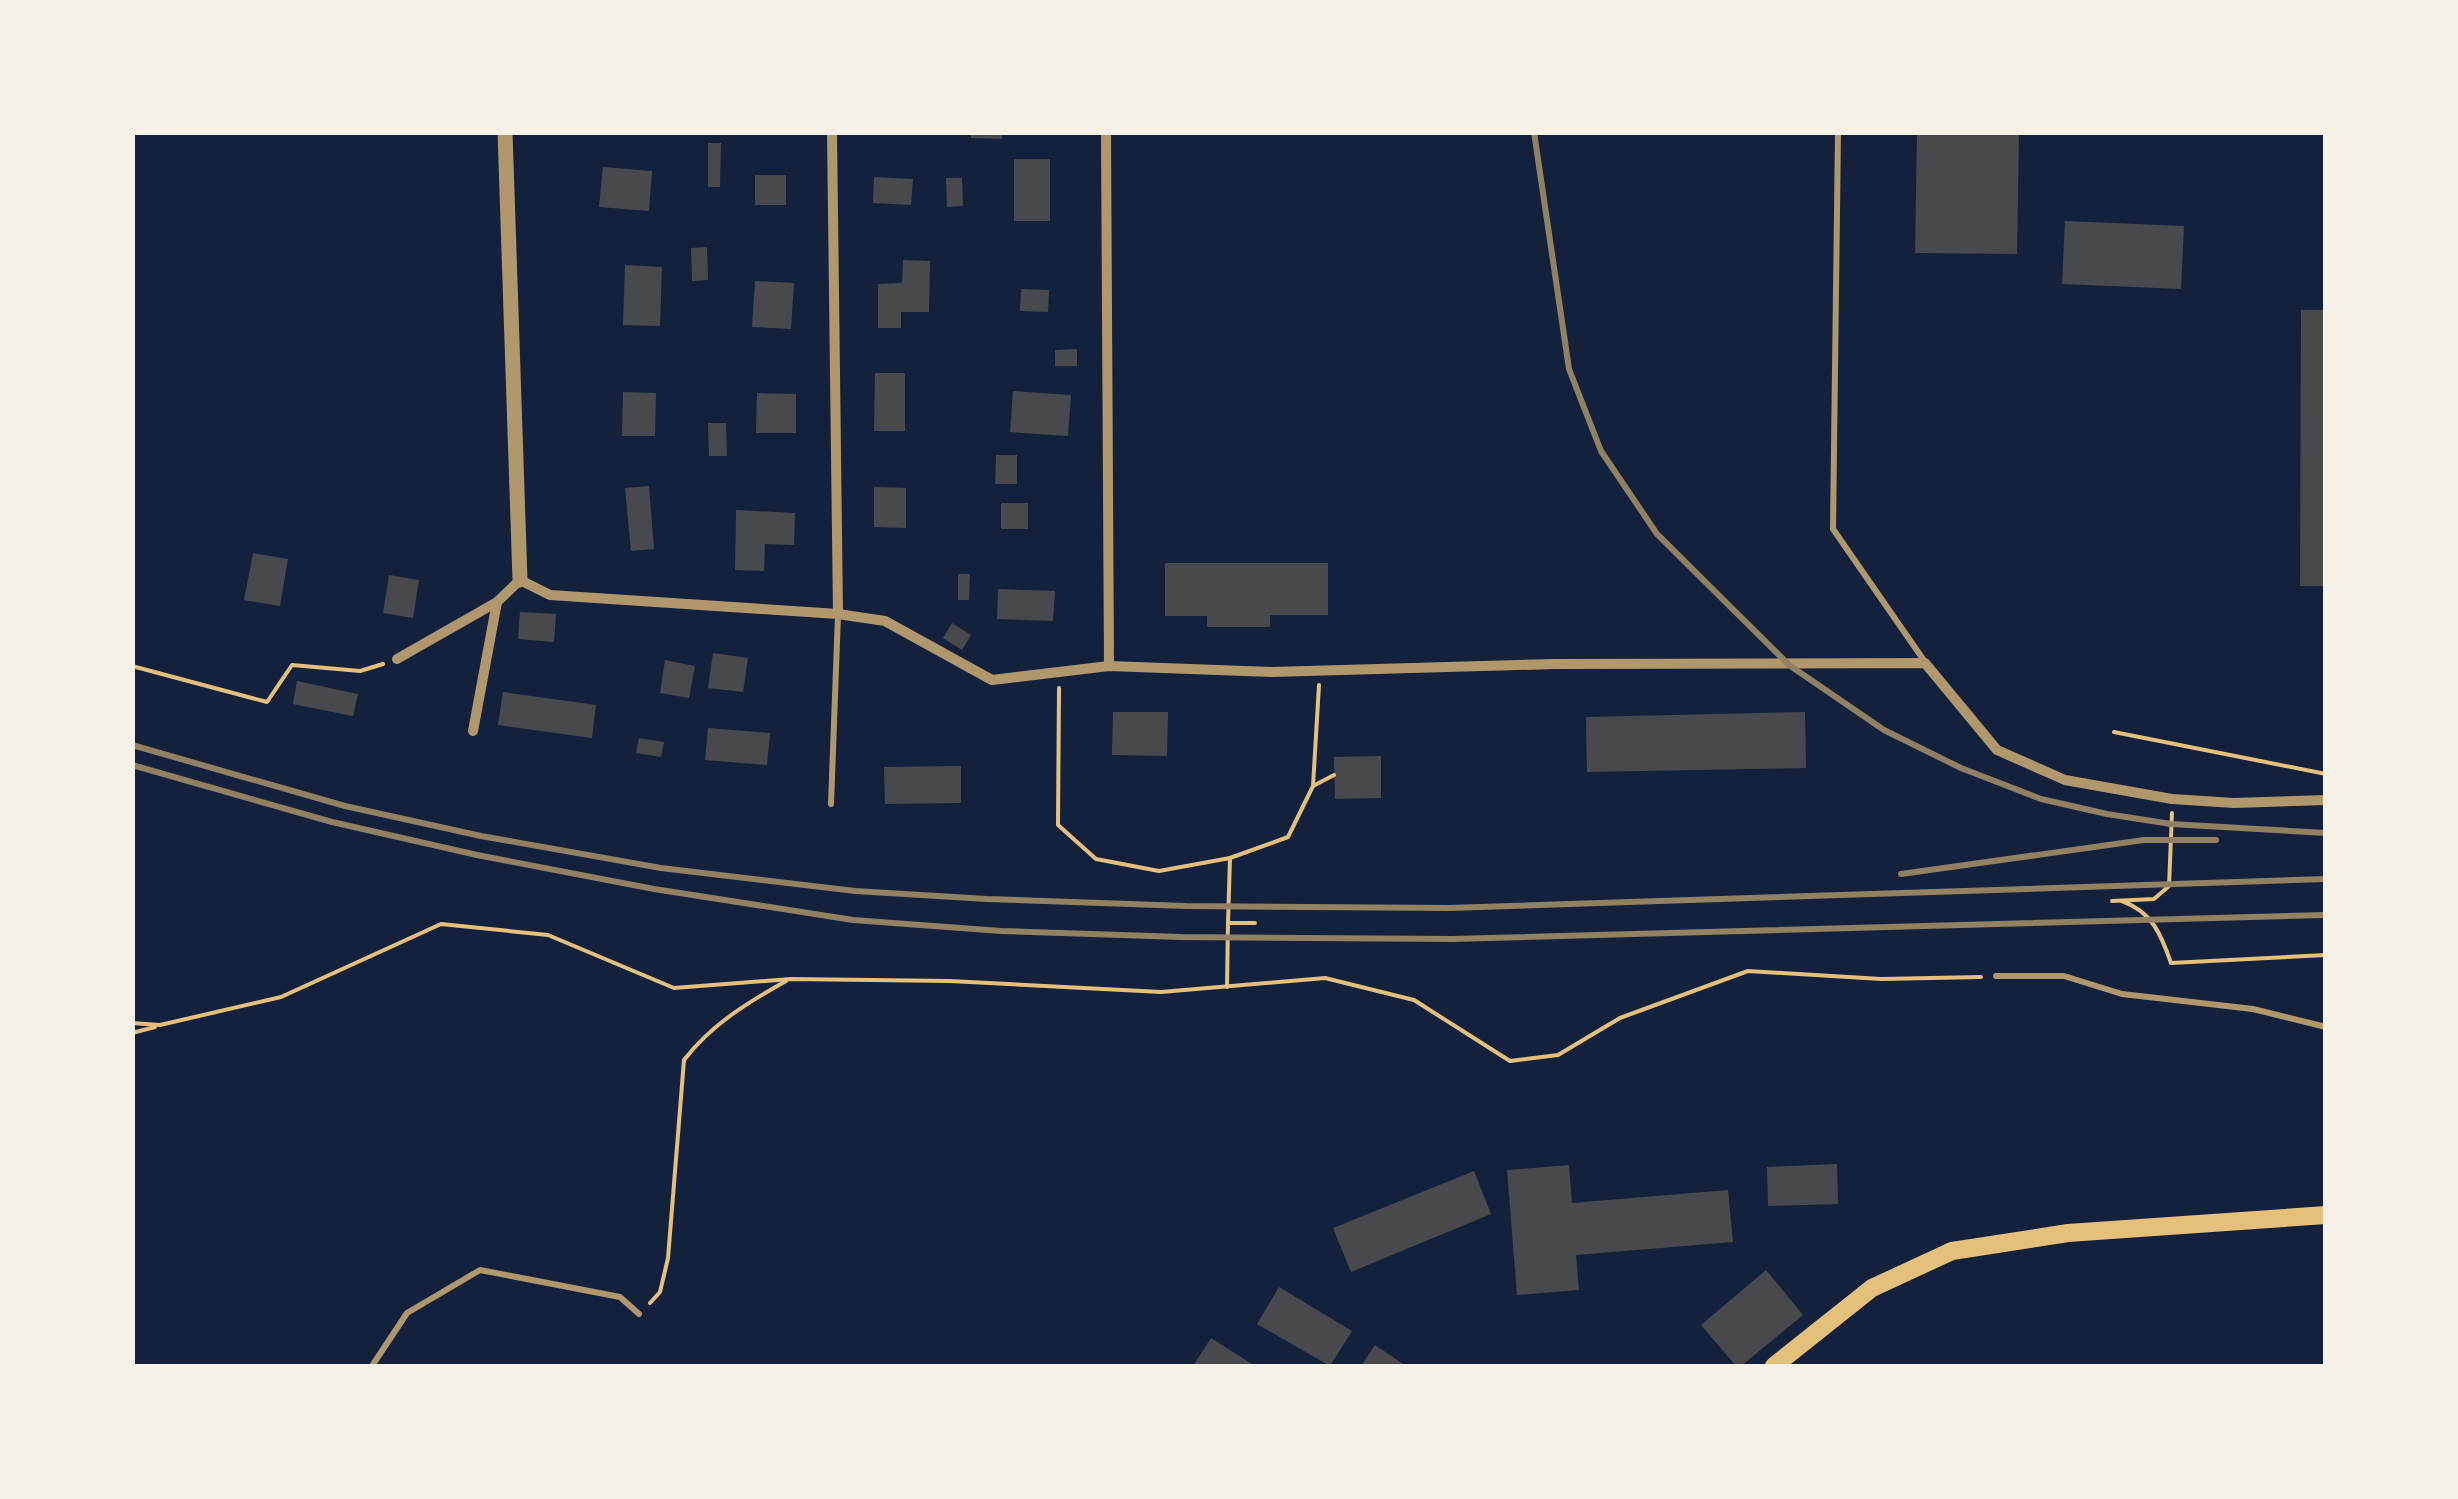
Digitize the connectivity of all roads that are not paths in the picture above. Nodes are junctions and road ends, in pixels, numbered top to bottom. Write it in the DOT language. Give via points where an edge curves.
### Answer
graph roads {
  1 [pos="505,132"];
  2 [pos="832,132"];
  3 [pos="1106,132"];
  4 [pos="1838,132"];
  5 [pos="520,580"];
  6 [pos="497,602"];
  7 [pos="838,614"];
  8 [pos="397,660"];
  9 [pos="1926,664"];
  10 [pos="1109,666"];
  11 [pos="473,732"];
  12 [pos="2326,800"];
  13 [pos="831,804"];
  14 [pos="1996,976"];
  15 [pos="2326,1027"];
  16 [pos="2326,1215"];
  17 [pos="639,1314"];
  18 [pos="372,1366"];
  19 [pos="1774,1366"];
  1 -- 5 [label="street"];
  2 -- 7 [label="street"];
  3 -- 10 [label="street"];
  4 -- 9 [label="lane" via="1833,528"];
  5 -- 6 [label="street"];
  5 -- 7 [label="street" via="550,595"];
  6 -- 8 [label="street"];
  6 -- 11 [label="street"];
  7 -- 10 [label="street" via="884,621 992,680"];
  7 -- 13 [label="lane"];
  9 -- 10 [label="street"];
  9 -- 12 [label="street" via="1996,750 2065,780 2172,799"];
  14 -- 15 [label="lane" via="2064,976 2122,994 2254,1009"];
  16 -- 19 [label="main road" via="2068,1233 1952,1250 1872,1288"];
  17 -- 18 [label="lane" via="620,1297 480,1270 407,1313"];
}
